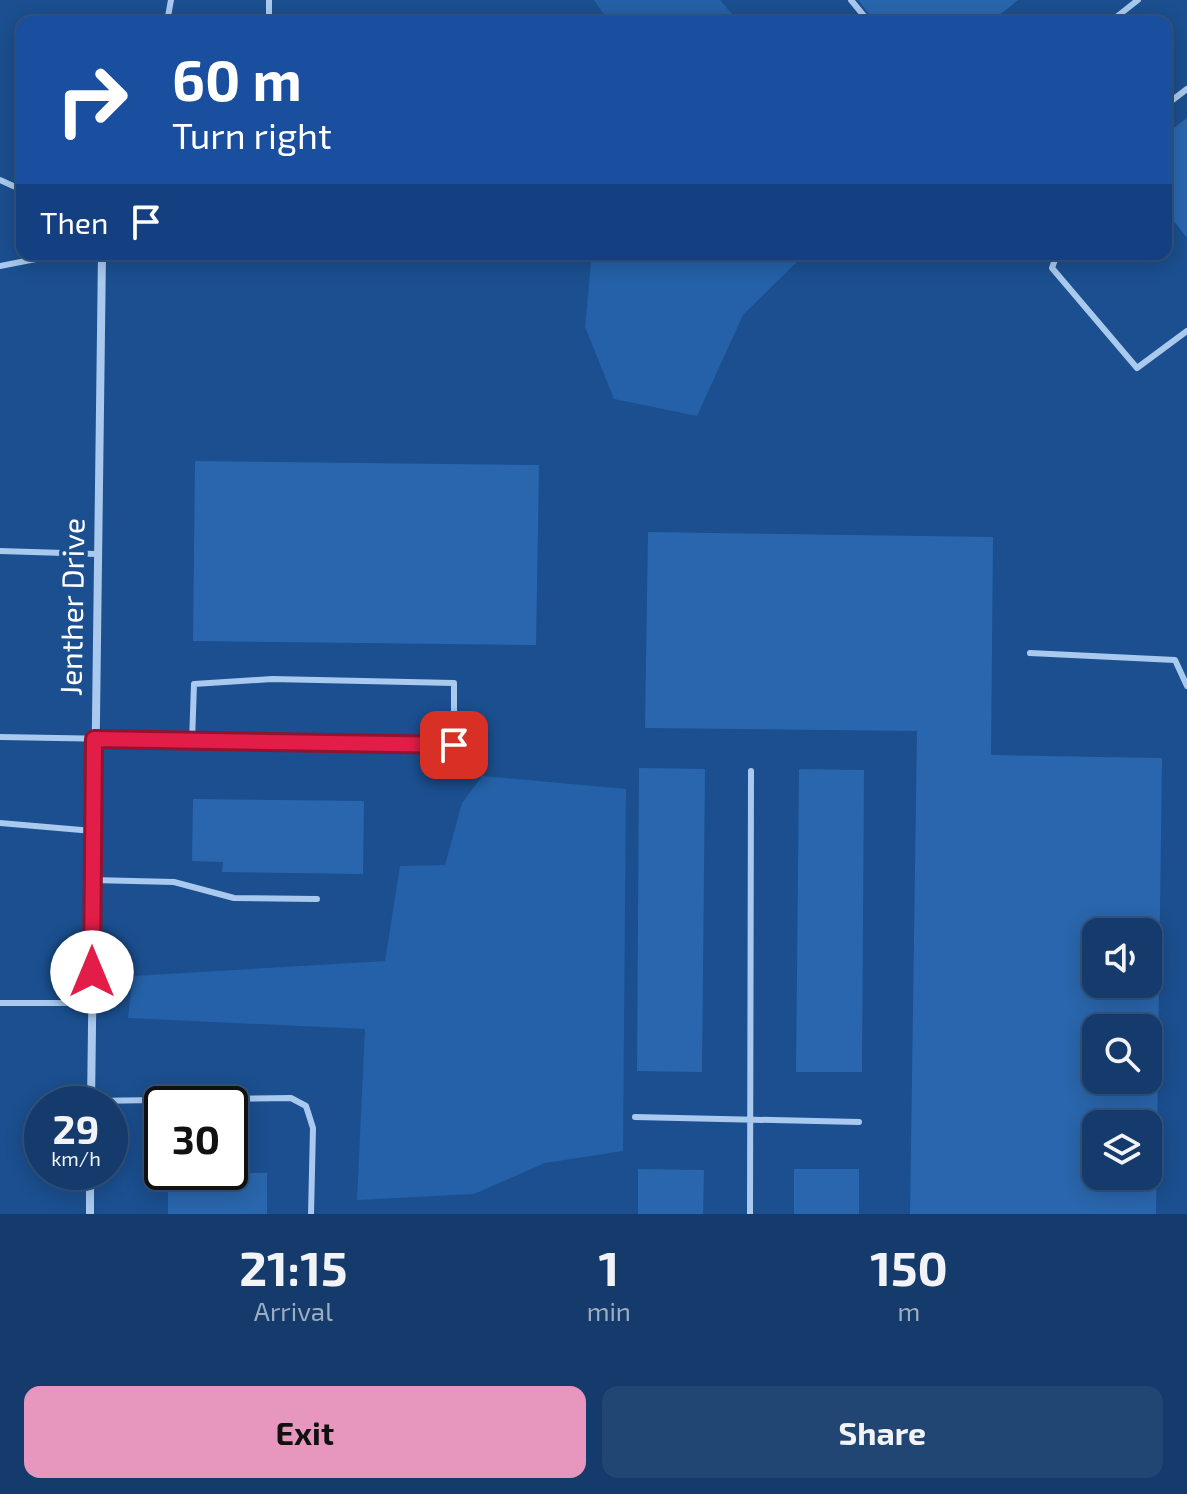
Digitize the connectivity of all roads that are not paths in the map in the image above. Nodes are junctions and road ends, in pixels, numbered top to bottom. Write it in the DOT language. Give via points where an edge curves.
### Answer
graph roads {
  1 [pos="851,0"];
  2 [pos="1138,0"];
  3 [pos="864,16"];
  4 [pos="1118,16"];
  5 [pos="30,260"];
  6 [pos="102,260"];
  7 [pos="1055,260"];
  8 [pos="0,266"];
  9 [pos="1187,331"];
  10 [pos="0,551"];
  11 [pos="96,554"];
  12 [pos="1030,653"];
  13 [pos="1187,686"];
  14 [pos="0,737"];
  15 [pos="94,739"];
  16 [pos="192,742"];
  17 [pos="751,771"];
  18 [pos="0,823"];
  19 [pos="93,831"];
  20 [pos="92,880"];
  21 [pos="317,899"];
  22 [pos="0,1003"];
  23 [pos="92,1003"];
  24 [pos="91,1086"];
  25 [pos="128,1102"];
  26 [pos="635,1117"];
  27 [pos="750,1119"];
  28 [pos="859,1122"];
  29 [pos="90,1190"];
  30 [pos="90,1214"];
  31 [pos="311,1214"];
  32 [pos="750,1214"];
  1 -- 3 [label="lane"];
  2 -- 4 [label="lane"];
  5 -- 8 [label="lane"];
  6 -- 11 [label="street, Jenther Drive"];
  7 -- 9 [label="lane" via="1052,268 1137,368"];
  10 -- 11 [label="lane"];
  11 -- 15 [label="street, Jenther Drive"];
  12 -- 13 [label="lane" via="1175,660"];
  14 -- 15 [label="lane"];
  15 -- 16 [label="lane"];
  15 -- 19 [label="street, Jenther Drive"];
  16 -- 16 [label="lane" via="454,745 454,683 272,679 194,684"];
  17 -- 27 [label="lane"];
  18 -- 19 [label="lane"];
  19 -- 20 [label="street, Jenther Drive"];
  20 -- 21 [label="lane" via="174,882 234,898"];
  20 -- 23 [label="street, Jenther Drive"];
  22 -- 23 [label="lane"];
  23 -- 24 [label="street, Jenther Drive"];
  25 -- 31 [label="lane" via="291,1098 306,1106 313,1128"];
  26 -- 27 [label="lane"];
  27 -- 28 [label="lane"];
  27 -- 32 [label="lane"];
  29 -- 30 [label="street"];
}
